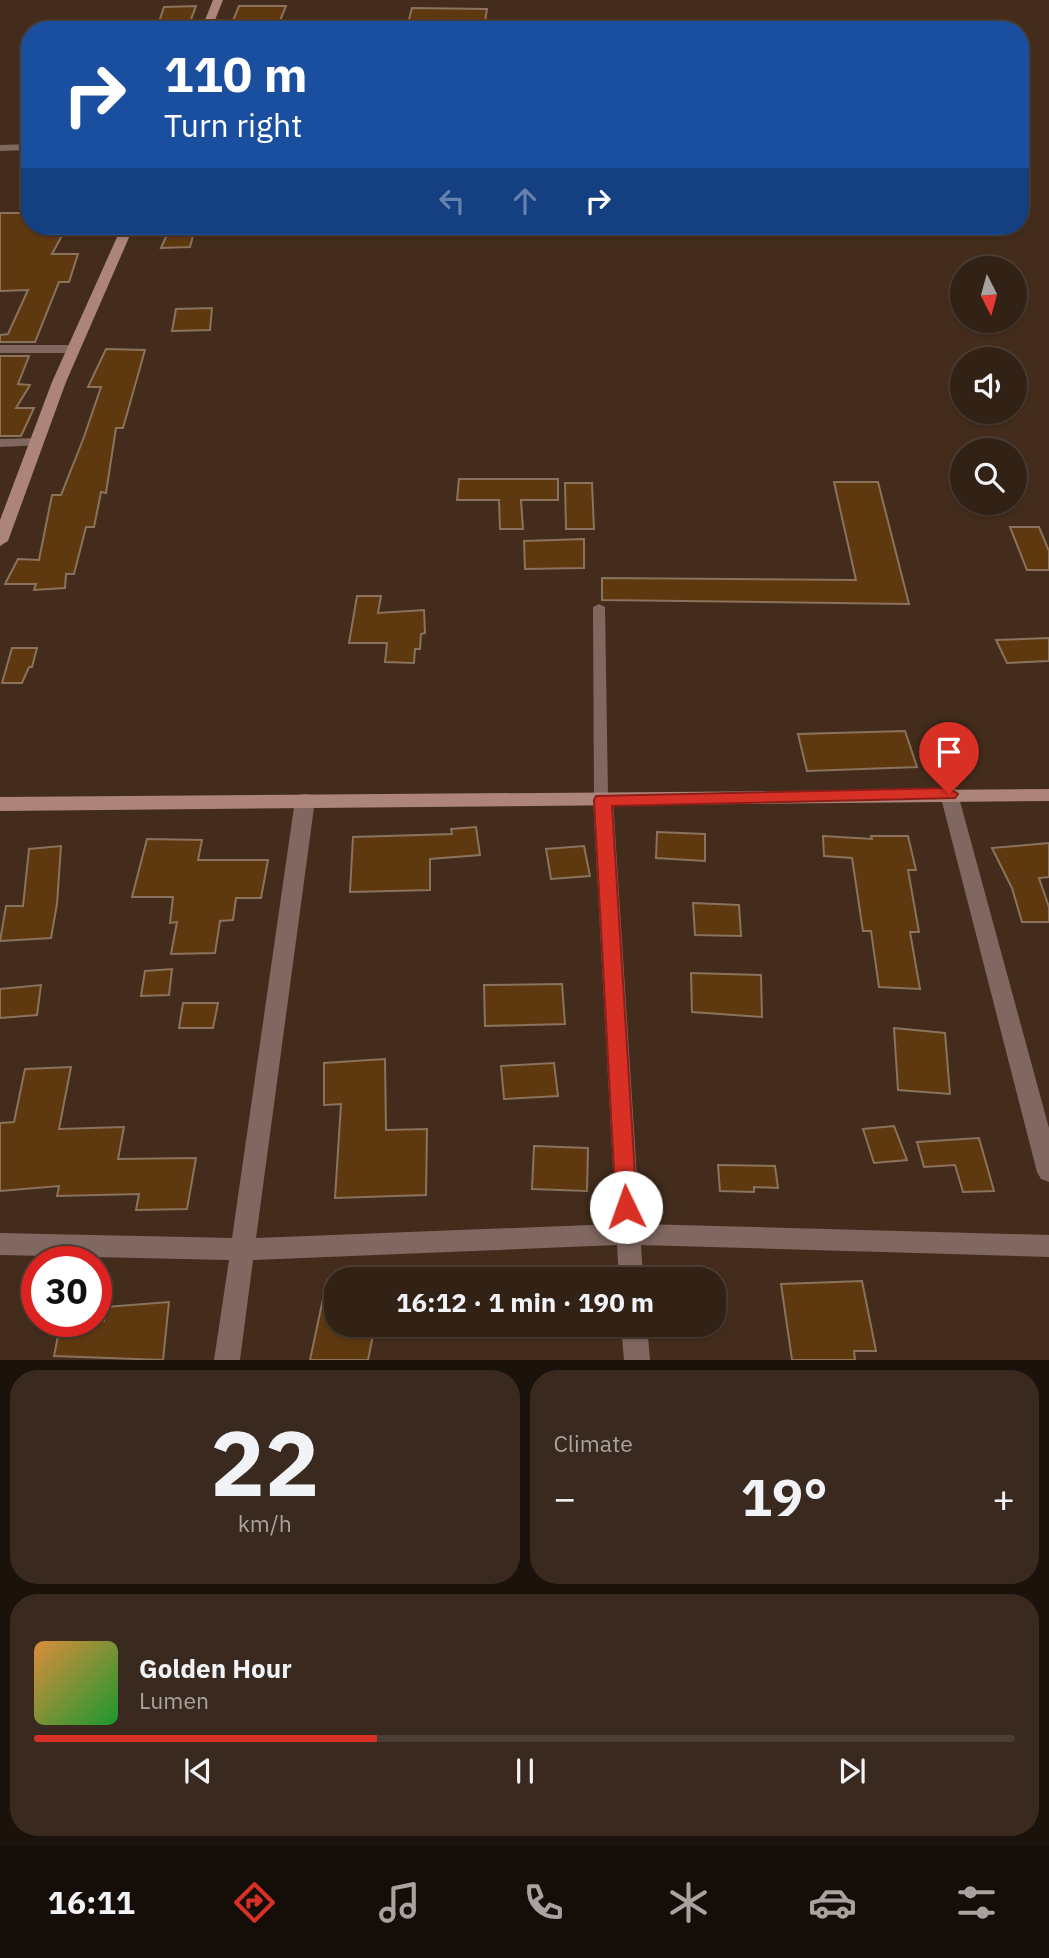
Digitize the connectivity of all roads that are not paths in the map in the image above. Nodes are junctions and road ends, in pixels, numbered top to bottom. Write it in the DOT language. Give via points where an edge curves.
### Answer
graph roads {
  1 [pos="218,0"];
  2 [pos="210,21"];
  3 [pos="21,147"];
  4 [pos="0,148"];
  5 [pos="124,235"];
  6 [pos="73,348"];
  7 [pos="0,349"];
  8 [pos="37,442"];
  9 [pos="0,443"];
  10 [pos="0,541"];
  11 [pos="599,607"];
  12 [pos="949,794"];
  13 [pos="1049,794"];
  14 [pos="602,798"];
  15 [pos="305,800"];
  16 [pos="0,804"];
  17 [pos="1049,1172"];
  18 [pos="628,1234"];
  19 [pos="0,1244"];
  20 [pos="1049,1246"];
  21 [pos="244,1249"];
  22 [pos="630,1267"];
  23 [pos="635,1337"];
  24 [pos="227,1360"];
  25 [pos="637,1360"];
  1 -- 2 [label="street"];
  3 -- 4 [label="street"];
  5 -- 6 [label="street"];
  6 -- 7 [label="street"];
  6 -- 8 [label="street"];
  8 -- 9 [label="street"];
  8 -- 10 [label="street"];
  11 -- 14 [label="lane"];
  12 -- 13 [label="street"];
  12 -- 14 [label="street"];
  12 -- 17 [label="street"];
  14 -- 15 [label="street"];
  14 -- 18 [label="street"];
  15 -- 16 [label="street"];
  15 -- 21 [label="street"];
  18 -- 20 [label="street"];
  18 -- 21 [label="street"];
  18 -- 22 [label="street"];
  19 -- 21 [label="street"];
  21 -- 24 [label="street"];
  23 -- 25 [label="street"];
}
